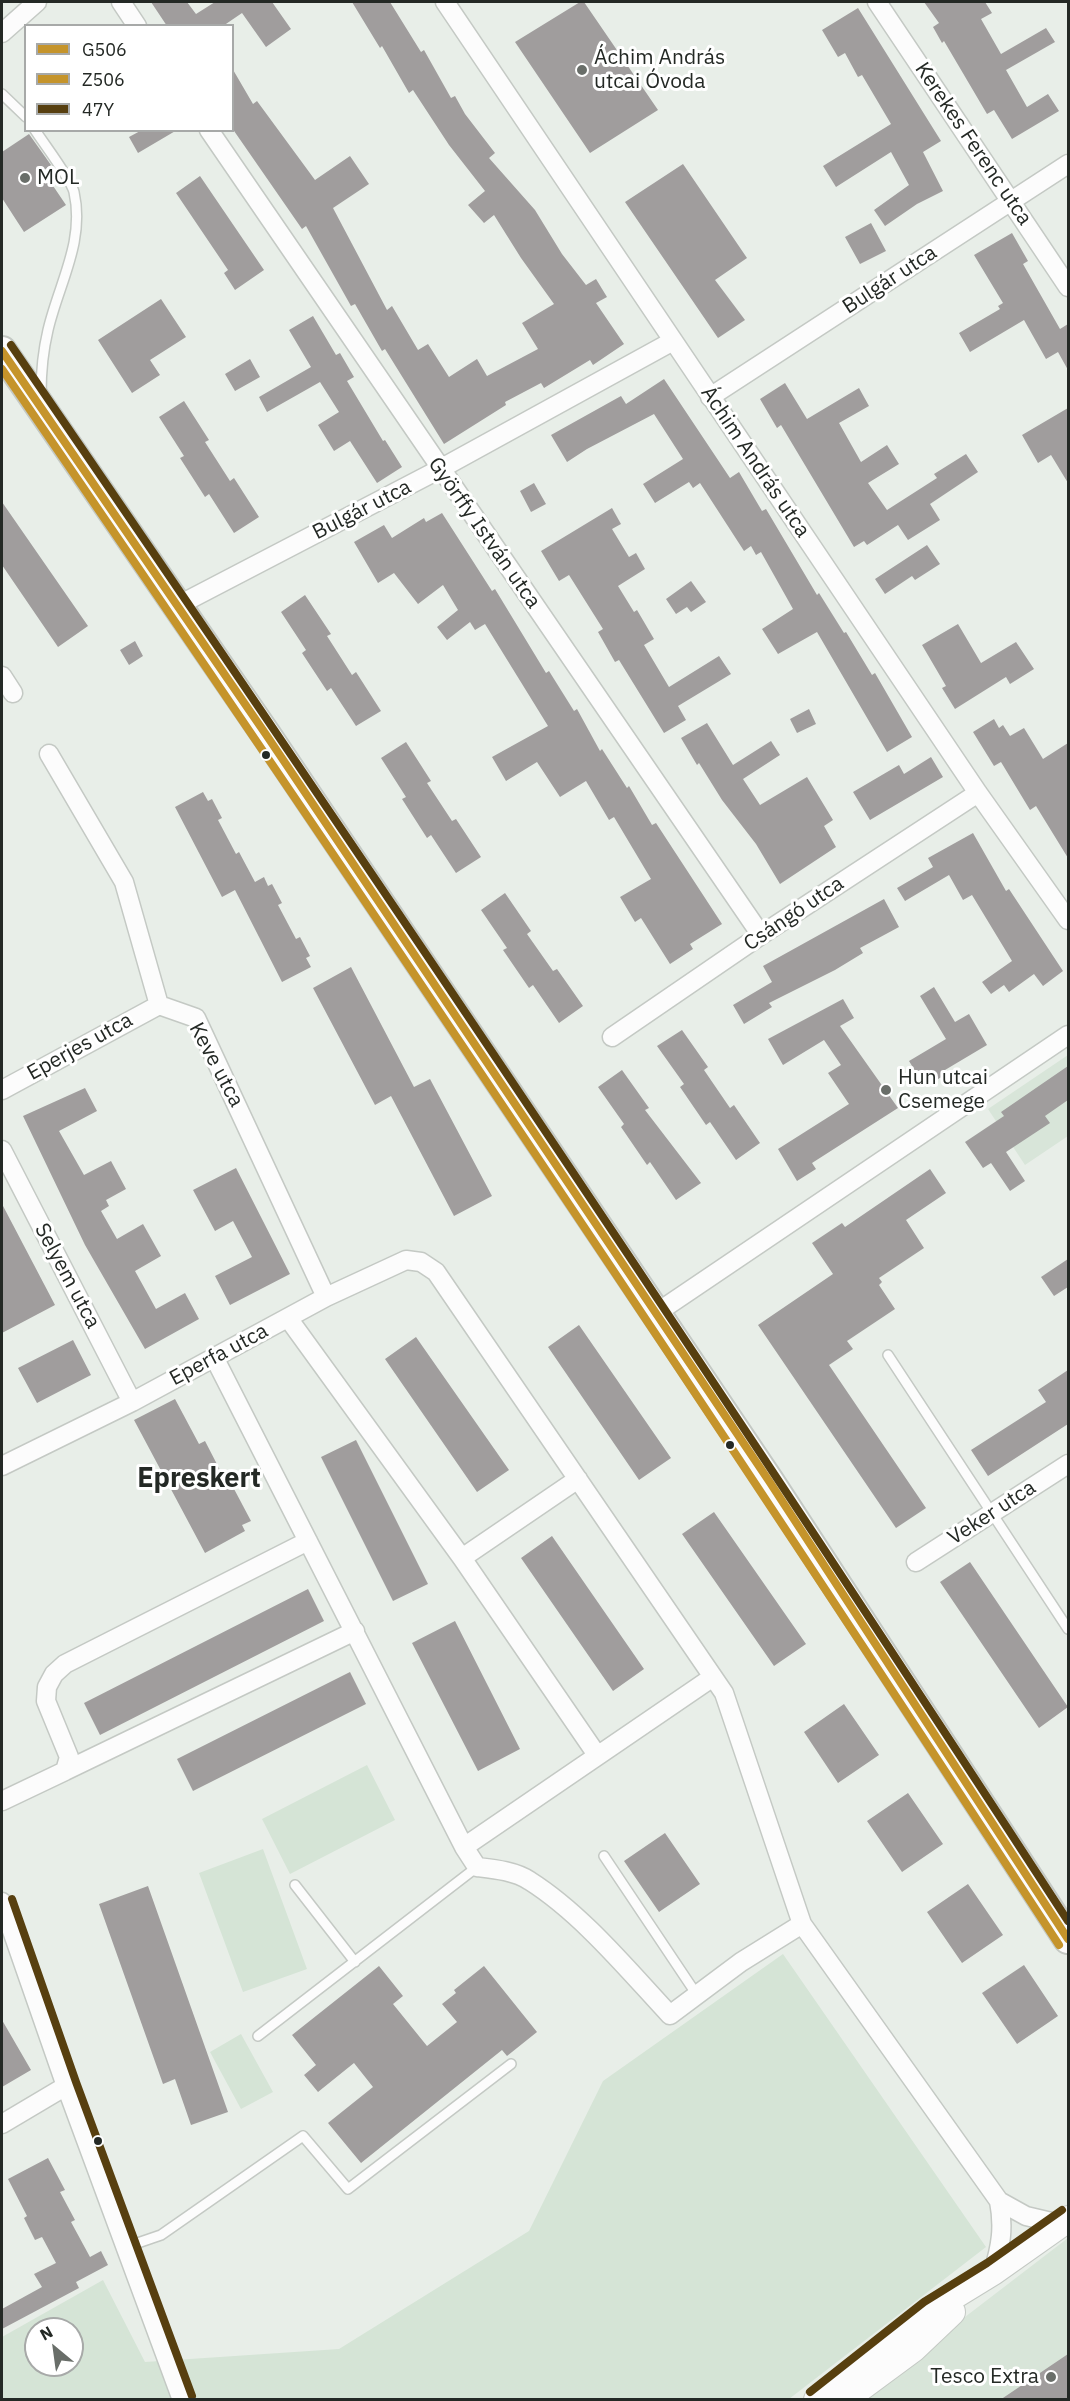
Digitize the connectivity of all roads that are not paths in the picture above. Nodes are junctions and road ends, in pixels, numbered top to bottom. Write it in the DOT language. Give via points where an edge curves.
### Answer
graph roads {
  1 [pos="37,2"];
  2 [pos="121,2"];
  3 [pos="445,2"];
  4 [pos="877,2"];
  5 [pos="136,24"];
  6 [pos="2,33"];
  7 [pos="2,94"];
  8 [pos="24,115"];
  9 [pos="36,132"];
  10 [pos="210,132"];
  11 [pos="1068,164"];
  12 [pos="1011,201"];
  13 [pos="1068,287"];
  14 [pos="673,341"];
  15 [pos="2,351"];
  16 [pos="710,397"];
  17 [pos="41,410"];
  18 [pos="440,469"];
  19 [pos="176,607"];
  20 [pos="2,676"];
  21 [pos="13,693"];
  22 [pos="49,754"];
  23 [pos="978,793"];
  24 [pos="1068,920"];
  25 [pos="761,935"];
  26 [pos="159,1005"];
  27 [pos="1068,1035"];
  28 [pos="612,1037"];
  29 [pos="2,1090"];
  30 [pos="2,1150"];
  31 [pos="326,1297"];
  32 [pos="655,1314"];
  33 [pos="288,1318"];
  34 [pos="888,1355"];
  35 [pos="214,1358"];
  36 [pos="132,1402"];
  37 [pos="1068,1464"];
  38 [pos="2,1466"];
  39 [pos="578,1479"];
  40 [pos="992,1513"];
  41 [pos="308,1541"];
  42 [pos="462,1558"];
  43 [pos="916,1562"];
  44 [pos="1068,1629"];
  45 [pos="355,1630"];
  46 [pos="713,1677"];
  47 [pos="597,1755"];
  48 [pos="65,1771"];
  49 [pos="2,1801"];
  50 [pos="464,1847"];
  51 [pos="603,1856"];
  52 [pos="477,1867"];
  53 [pos="295,1885"];
  54 [pos="2,1902"];
  55 [pos="802,1924"];
  56 [pos="1068,1939"];
  57 [pos="354,1962"];
  58 [pos="697,1995"];
  59 [pos="258,2037"];
  60 [pos="511,2064"];
  61 [pos="66,2086"];
  62 [pos="2,2124"];
  63 [pos="999,2201"];
  64 [pos="1064,2222"];
  65 [pos="126,2247"];
  66 [pos="993,2272"];
  67 [pos="182,2400"];
  68 [pos="817,2400"];
  69 [pos="844,2400"];
  1 -- 6 [label="street"];
  2 -- 5 [label="street"];
  3 -- 14 [label="street, Áchim András utca"];
  4 -- 12 [label="street, Kerekes Ferenc utca"];
  7 -- 8 [label="lane"];
  9 -- 17 [label="lane" via="74,190 77,229 67,275 48,328 41,366"];
  10 -- 18 [label="street, Györffy István utca"];
  11 -- 12 [label="street, Bulgár utca"];
  12 -- 13 [label="street, Kerekes Ferenc utca"];
  12 -- 16 [label="street, Bulgár utca"];
  14 -- 16 [label="street, Áchim András utca"];
  14 -- 18 [label="street, Bulgár utca"];
  15 -- 17 [label="main road"];
  16 -- 23 [label="street, Áchim András utca"];
  17 -- 19 [label="main road"];
  18 -- 19 [label="street, Bulgár utca"];
  18 -- 25 [label="street, Györffy István utca"];
  19 -- 32 [label="main road"];
  20 -- 21 [label="street"];
  22 -- 26 [label="street" via="124,882"];
  23 -- 24 [label="street, Áchim András utca"];
  23 -- 25 [label="street, Csángó utca"];
  25 -- 28 [label="street, Csángó utca"];
  26 -- 29 [label="street, Eperjes utca"];
  26 -- 31 [label="street, Keve utca" via="196,1018"];
  27 -- 32 [label="street"];
  30 -- 36 [label="street, Selyem utca"];
  31 -- 33 [label="street, Eperfa utca"];
  31 -- 39 [label="street, Eperfa utca" via="406,1260 421,1262 436,1272"];
  32 -- 56 [label="main road" via="769,1481"];
  33 -- 35 [label="street, Eperfa utca"];
  33 -- 42 [label="street"];
  34 -- 40 [label="lane"];
  35 -- 36 [label="street, Eperfa utca"];
  35 -- 41 [label="street"];
  36 -- 38 [label="street, Eperfa utca"];
  37 -- 40 [label="street, Veker utca"];
  39 -- 42 [label="street"];
  39 -- 46 [label="street"];
  40 -- 43 [label="street, Veker utca"];
  40 -- 44 [label="lane"];
  41 -- 45 [label="street"];
  41 -- 48 [label="street" via="66,1664 54,1674 47,1687 46,1701 69,1756"];
  42 -- 47 [label="street"];
  45 -- 48 [label="street"];
  45 -- 50 [label="street"];
  46 -- 47 [label="street"];
  46 -- 55 [label="street" via="724,1693"];
  47 -- 50 [label="street"];
  48 -- 49 [label="street"];
  50 -- 52 [label="street"];
  51 -- 58 [label="lane"];
  52 -- 57 [label="lane"];
  52 -- 58 [label="street" via="529,1880 593,1933 670,2015"];
  53 -- 57 [label="lane"];
  54 -- 61 [label="street"];
  55 -- 58 [label="street"];
  55 -- 63 [label="street"];
  57 -- 59 [label="lane"];
  60 -- 65 [label="lane" via="348,2189 303,2136 161,2235"];
  61 -- 62 [label="street"];
  61 -- 65 [label="street"];
  63 -- 64 [label="street" via="1026,2216"];
  63 -- 66 [label="street" via="1003,2240"];
  64 -- 66 [label="street"];
  65 -- 67 [label="street"];
  66 -- 68 [label="street" via="931,2310"];
  66 -- 69 [label="street" via="913,2349"];
}
